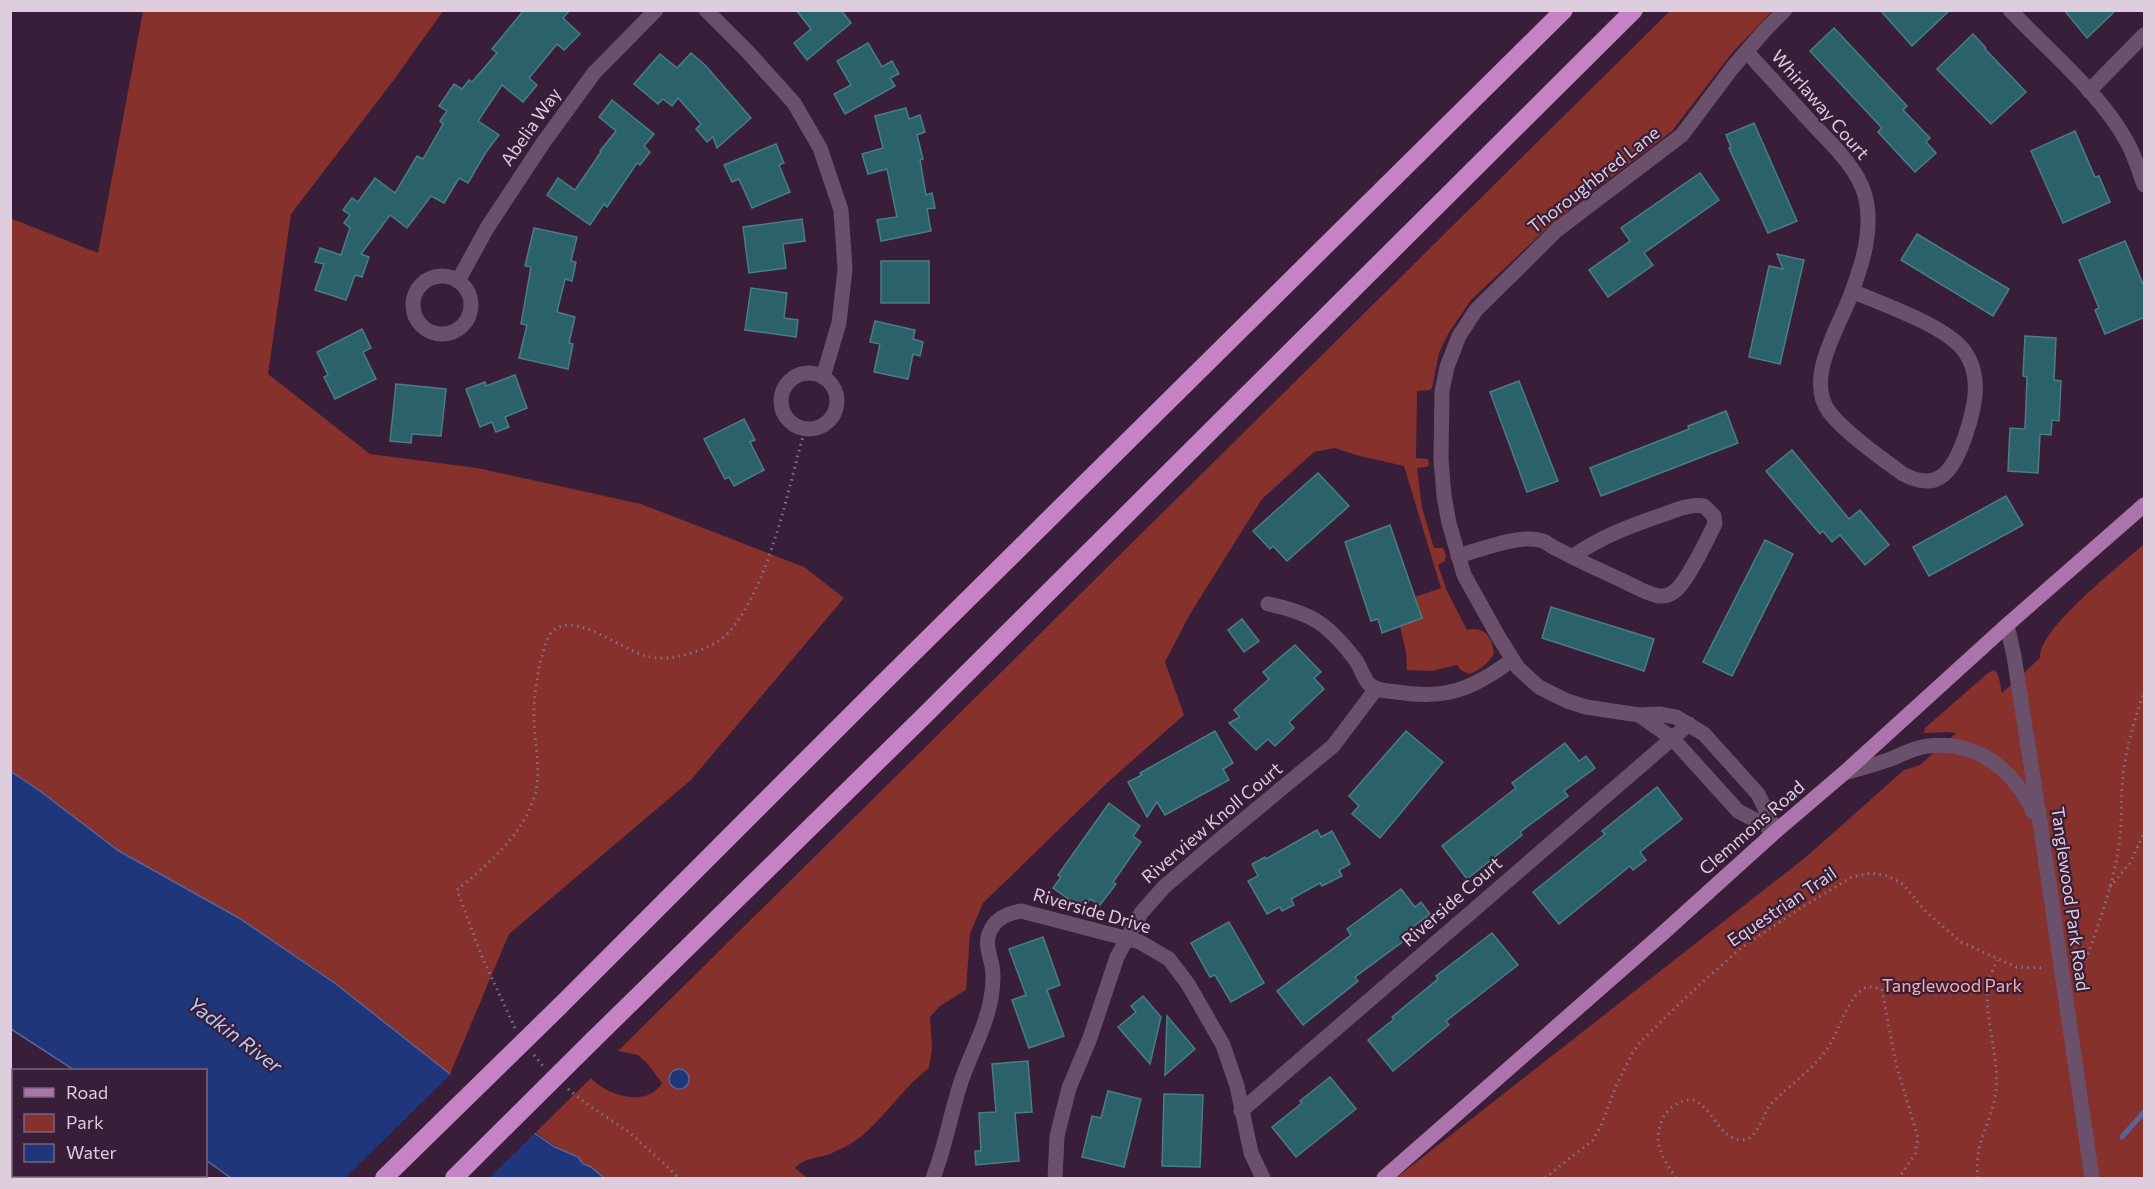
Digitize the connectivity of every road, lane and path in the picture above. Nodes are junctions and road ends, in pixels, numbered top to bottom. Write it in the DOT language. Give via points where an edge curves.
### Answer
graph roads {
  1 [pos="656,10"];
  2 [pos="706,10"];
  3 [pos="1564,10"];
  4 [pos="1634,10"];
  5 [pos="1785,10"];
  6 [pos="2010,10"];
  7 [pos="2145,35"];
  8 [pos="1747,52"];
  9 [pos="2089,91"];
  10 [pos="2145,185"];
  11 [pos="458,281"];
  12 [pos="1852,291"];
  13 [pos="823,377"];
  14 [pos="805,429"];
  15 [pos="2145,505"];
  16 [pos="1458,556"];
  17 [pos="1572,557"];
  18 [pos="1268,604"];
  19 [pos="2007,625"];
  20 [pos="1512,660"];
  21 [pos="1376,689"];
  22 [pos="2145,693"];
  23 [pos="1639,715"];
  24 [pos="1689,724"];
  25 [pos="1672,738"];
  26 [pos="1844,773"];
  27 [pos="2041,829"];
  28 [pos="1776,831"];
  29 [pos="2145,833"];
  30 [pos="2109,888"];
  31 [pos="1125,939"];
  32 [pos="1997,960"];
  33 [pos="2061,967"];
  34 [pos="519,1036"];
  35 [pos="530,1051"];
  36 [pos="545,1068"];
  37 [pos="561,1083"];
  38 [pos="1241,1111"];
  39 [pos="384,1179"];
  40 [pos="454,1179"];
  41 [pos="678,1179"];
  42 [pos="933,1179"];
  43 [pos="1054,1179"];
  44 [pos="1263,1179"];
  45 [pos="1384,1179"];
  46 [pos="1545,1179"];
  47 [pos="1676,1179"];
  48 [pos="1899,1179"];
  49 [pos="1978,1179"];
  50 [pos="2092,1179"];
  1 -- 11 [label="street, Abelia Way" via="594,73 487,228"];
  2 -- 13 [label="street" via="794,103 820,148 841,210 845,269 841,312"];
  3 -- 39 [label="highway, bridge"];
  4 -- 40 [label="highway, bridge"];
  5 -- 8 [label="street, Thoroughbred Lane"];
  6 -- 9 [label="street"];
  7 -- 9 [label="street"];
  8 -- 12 [label="street, Whirlaway Court" via="1839,152 1864,193 1867,243"];
  8 -- 16 [label="street, Thoroughbred Lane" via="1683,135 1557,230 1476,310 1459,336 1442,391 1441,459 1444,496"];
  9 -- 10 [label="street" via="2128,143"];
  12 -- 12 [label="street, Whirlaway Court" via="1823,363 1822,393 1826,406 1840,423 1903,474 1914,480 1935,480 1958,458 1974,412 1976,395 1971,364 1965,352 1941,332"];
  13 -- 14 [label="street" via="836,392 835,413 820,428"];
  13 -- 14 [label="street" via="802,374 793,378 781,395 784,416 791,424"];
  14 -- 34 [label="path" via="763,572 741,615 716,643 680,657 662,659 631,652 582,626 562,625 548,638 535,698 535,795 526,817 501,851 457,890 482,957"];
  15 -- 19 [label="main road, Clemmons Road"];
  16 -- 17 [label="street" via="1532,539"];
  16 -- 20 [label="street, Thoroughbred Lane"];
  17 -- 17 [label="street" via="1638,588 1665,596 1687,576 1715,524 1714,516 1704,506 1684,507 1594,541"];
  18 -- 21 [label="street" via="1314,618 1343,645"];
  19 -- 26 [label="main road, Clemmons Road"];
  19 -- 27 [label="street, Tanglewood Park Road"];
  20 -- 21 [label="street" via="1477,684 1446,694"];
  20 -- 23 [label="street, Thoroughbred Lane" via="1539,687 1567,701"];
  21 -- 31 [label="street, Riverview Knoll Court" via="1333,746 1164,887"];
  22 -- 30 [label="path, Equestrian Trail" via="2127,751 2118,850"];
  23 -- 24 [label="street" via="1676,717"];
  23 -- 25 [label="street, Thoroughbred Lane"];
  24 -- 25 [label="street, Riverside Court"];
  24 -- 28 [label="street" via="1704,734 1758,794"];
  25 -- 28 [label="street, Thoroughbred Lane" via="1738,811"];
  25 -- 38 [label="street, Riverside Court"];
  26 -- 27 [label="street" via="1925,746 1970,749 2008,774"];
  26 -- 28 [label="main road, Clemmons Road"];
  27 -- 33 [label="street, Tanglewood Park Road"];
  28 -- 45 [label="main road, Clemmons Road"];
  29 -- 30 [label="path" via="2130,863"];
  30 -- 33 [label="path, Equestrian Trail" via="2087,957 2083,962"];
  31 -- 38 [label="street, Riverside Drive" via="1154,948 1169,959 1188,984 1223,1045"];
  31 -- 42 [label="street, Riverside Drive" via="1021,911 997,920 988,935 987,947 993,976 992,997 960,1084"];
  31 -- 43 [label="street, Riverview Knoll Court" via="1069,1088 1057,1136"];
  32 -- 33 [label="path, Equestrian Trail" via="2016,967"];
  32 -- 46 [label="path, Equestrian Trail" via="1961,942 1924,910 1903,884 1872,873 1852,877 1741,948 1641,1041 1593,1140"];
  32 -- 49 [label="path" via="1989,984 1988,1008 1996,1079 1994,1102 1979,1146"];
  33 -- 50 [label="street, Tanglewood Park Road"];
  35 -- 36 [label="path"];
  37 -- 41 [label="path" via="628,1132"];
  38 -- 44 [label="street, Riverside Drive" via="1251,1154"];
  47 -- 48 [label="path" via="1658,1140 1666,1111 1680,1101 1700,1102 1724,1131 1734,1138 1748,1139 1770,1104 1827,1049 1856,994 1865,987 1875,987 1882,990 1896,1064 1918,1138 1915,1154"];
}
